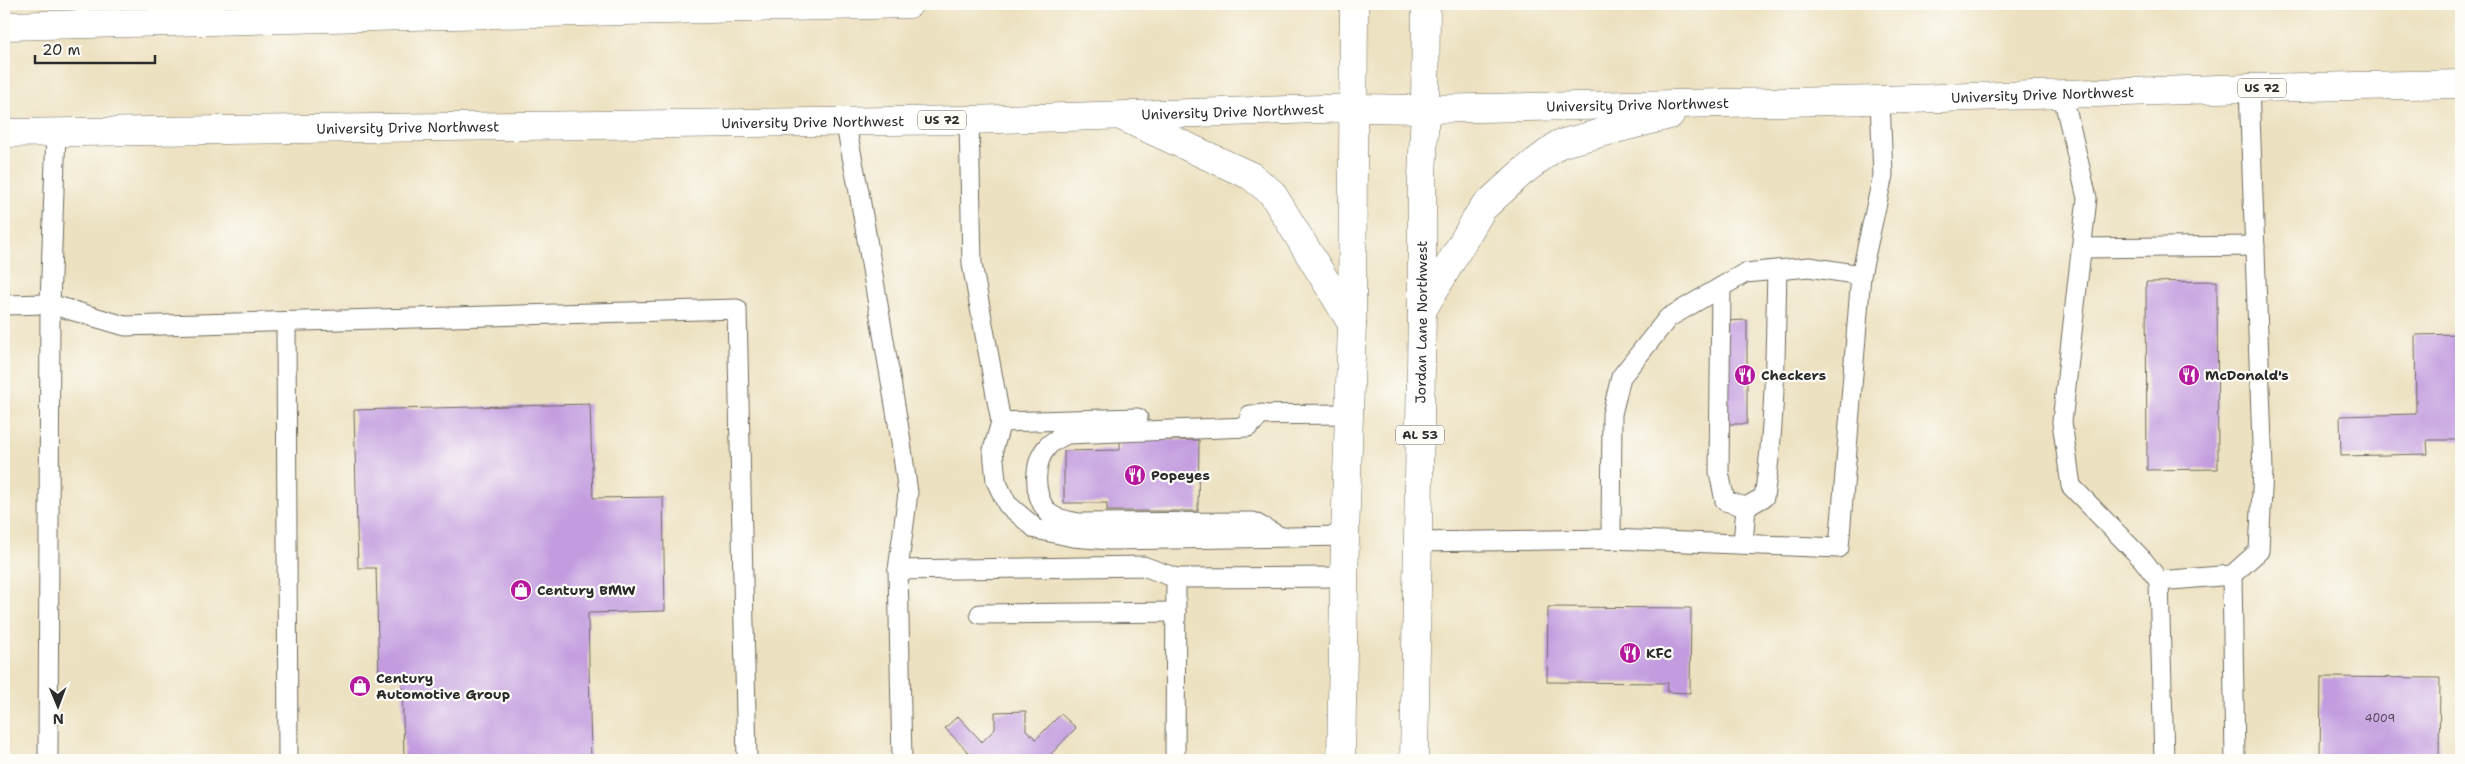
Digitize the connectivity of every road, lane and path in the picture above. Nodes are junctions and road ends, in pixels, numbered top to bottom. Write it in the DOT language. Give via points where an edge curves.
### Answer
graph roads {
  1 [pos="909,4"];
  2 [pos="1354,4"];
  3 [pos="1426,4"];
  4 [pos="646,7"];
  5 [pos="254,12"];
  6 [pos="4,26"];
  7 [pos="2461,84"];
  8 [pos="2249,88"];
  9 [pos="2063,96"];
  10 [pos="1880,100"];
  11 [pos="1712,103"];
  12 [pos="1354,108"];
  13 [pos="1425,109"];
  14 [pos="1120,116"];
  15 [pos="969,120"];
  16 [pos="844,121"];
  17 [pos="56,132"];
  18 [pos="4,133"];
  19 [pos="2255,246"];
  20 [pos="2081,248"];
  21 [pos="1777,270"];
  22 [pos="1861,275"];
  23 [pos="1721,286"];
  24 [pos="50,304"];
  25 [pos="4,305"];
  26 [pos="1422,310"];
  27 [pos="286,322"];
  28 [pos="1352,324"];
  29 [pos="1262,414"];
  30 [pos="1349,414"];
  31 [pos="1001,422"];
  32 [pos="1746,507"];
  33 [pos="1345,536"];
  34 [pos="1283,538"];
  35 [pos="1611,539"];
  36 [pos="1417,542"];
  37 [pos="1743,544"];
  38 [pos="898,570"];
  39 [pos="2232,575"];
  40 [pos="1344,577"];
  41 [pos="1176,578"];
  42 [pos="2159,581"];
  43 [pos="1176,612"];
  44 [pos="980,614"];
  45 [pos="48,760"];
  46 [pos="288,760"];
  47 [pos="747,760"];
  48 [pos="902,760"];
  49 [pos="1175,760"];
  50 [pos="1341,760"];
  51 [pos="1414,760"];
  52 [pos="2164,760"];
  53 [pos="2236,760"];
  1 -- 4 [label="main road"];
  2 -- 12 [label="main road"];
  3 -- 13 [label="main road, Jordan Lane Northwest / AL 53"];
  4 -- 5 [label="main road"];
  5 -- 6 [label="main road"];
  7 -- 8 [label="main road, University Drive Northwest / US 72"];
  8 -- 9 [label="main road, University Drive Northwest / US 72"];
  8 -- 19 [label="lane"];
  9 -- 10 [label="main road, University Drive Northwest / US 72"];
  9 -- 20 [label="lane" via="2087,198"];
  10 -- 11 [label="main road, University Drive Northwest / US 72"];
  10 -- 22 [label="lane" via="1883,175"];
  11 -- 13 [label="main road, University Drive Northwest / US 72"];
  11 -- 26 [label="main road" via="1558,144 1482,209"];
  12 -- 13 [label="main road, University Drive Northwest / US 72"];
  12 -- 14 [label="main road, University Drive Northwest / US 72"];
  12 -- 28 [label="main road"];
  13 -- 26 [label="main road, Jordan Lane Northwest / AL 53"];
  14 -- 15 [label="main road, University Drive Northwest / US 72"];
  14 -- 28 [label="main road" via="1251,176 1272,193"];
  15 -- 16 [label="main road, University Drive Northwest / US 72"];
  15 -- 31 [label="lane" via="972,264"];
  16 -- 17 [label="main road, University Drive Northwest / US 72"];
  16 -- 38 [label="lane" via="861,202 908,493"];
  17 -- 18 [label="main road, University Drive Northwest / US 72"];
  17 -- 24 [label="lane"];
  19 -- 20 [label="lane"];
  19 -- 39 [label="lane" via="2263,470 2259,551"];
  20 -- 42 [label="lane" via="2062,422 2072,486"];
  21 -- 22 [label="lane" via="1809,267"];
  21 -- 23 [label="lane" via="1745,273"];
  21 -- 32 [label="lane" via="1774,405 1768,473 1764,497"];
  22 -- 37 [label="lane" via="1840,548"];
  23 -- 32 [label="lane" via="1719,472 1726,501"];
  23 -- 35 [label="lane" via="1668,318 1621,377 1612,414"];
  24 -- 25 [label="lane"];
  24 -- 27 [label="lane" via="125,326"];
  24 -- 45 [label="lane"];
  26 -- 36 [label="main road, Jordan Lane Northwest / AL 53"];
  27 -- 46 [label="lane"];
  27 -- 47 [label="lane" via="737,309"];
  28 -- 30 [label="main road"];
  29 -- 30 [label="lane"];
  29 -- 31 [label="lane"];
  29 -- 34 [label="lane" via="1248,427 1067,434 1048,446 1038,462 1036,478 1047,512 1078,523 1253,522"];
  30 -- 33 [label="main road"];
  31 -- 34 [label="lane" via="993,450 996,481 1007,504 1036,529 1110,540"];
  32 -- 37 [label="lane"];
  33 -- 34 [label="lane"];
  33 -- 40 [label="main road"];
  35 -- 36 [label="lane"];
  35 -- 37 [label="lane"];
  36 -- 51 [label="main road, Jordan Lane Northwest / AL 53"];
  38 -- 41 [label="lane" via="1143,566"];
  38 -- 48 [label="lane"];
  39 -- 42 [label="lane"];
  39 -- 53 [label="lane"];
  40 -- 41 [label="lane"];
  40 -- 50 [label="main road"];
  41 -- 43 [label="lane"];
  42 -- 52 [label="lane"];
  43 -- 44 [label="lane"];
  43 -- 49 [label="lane"];
}
